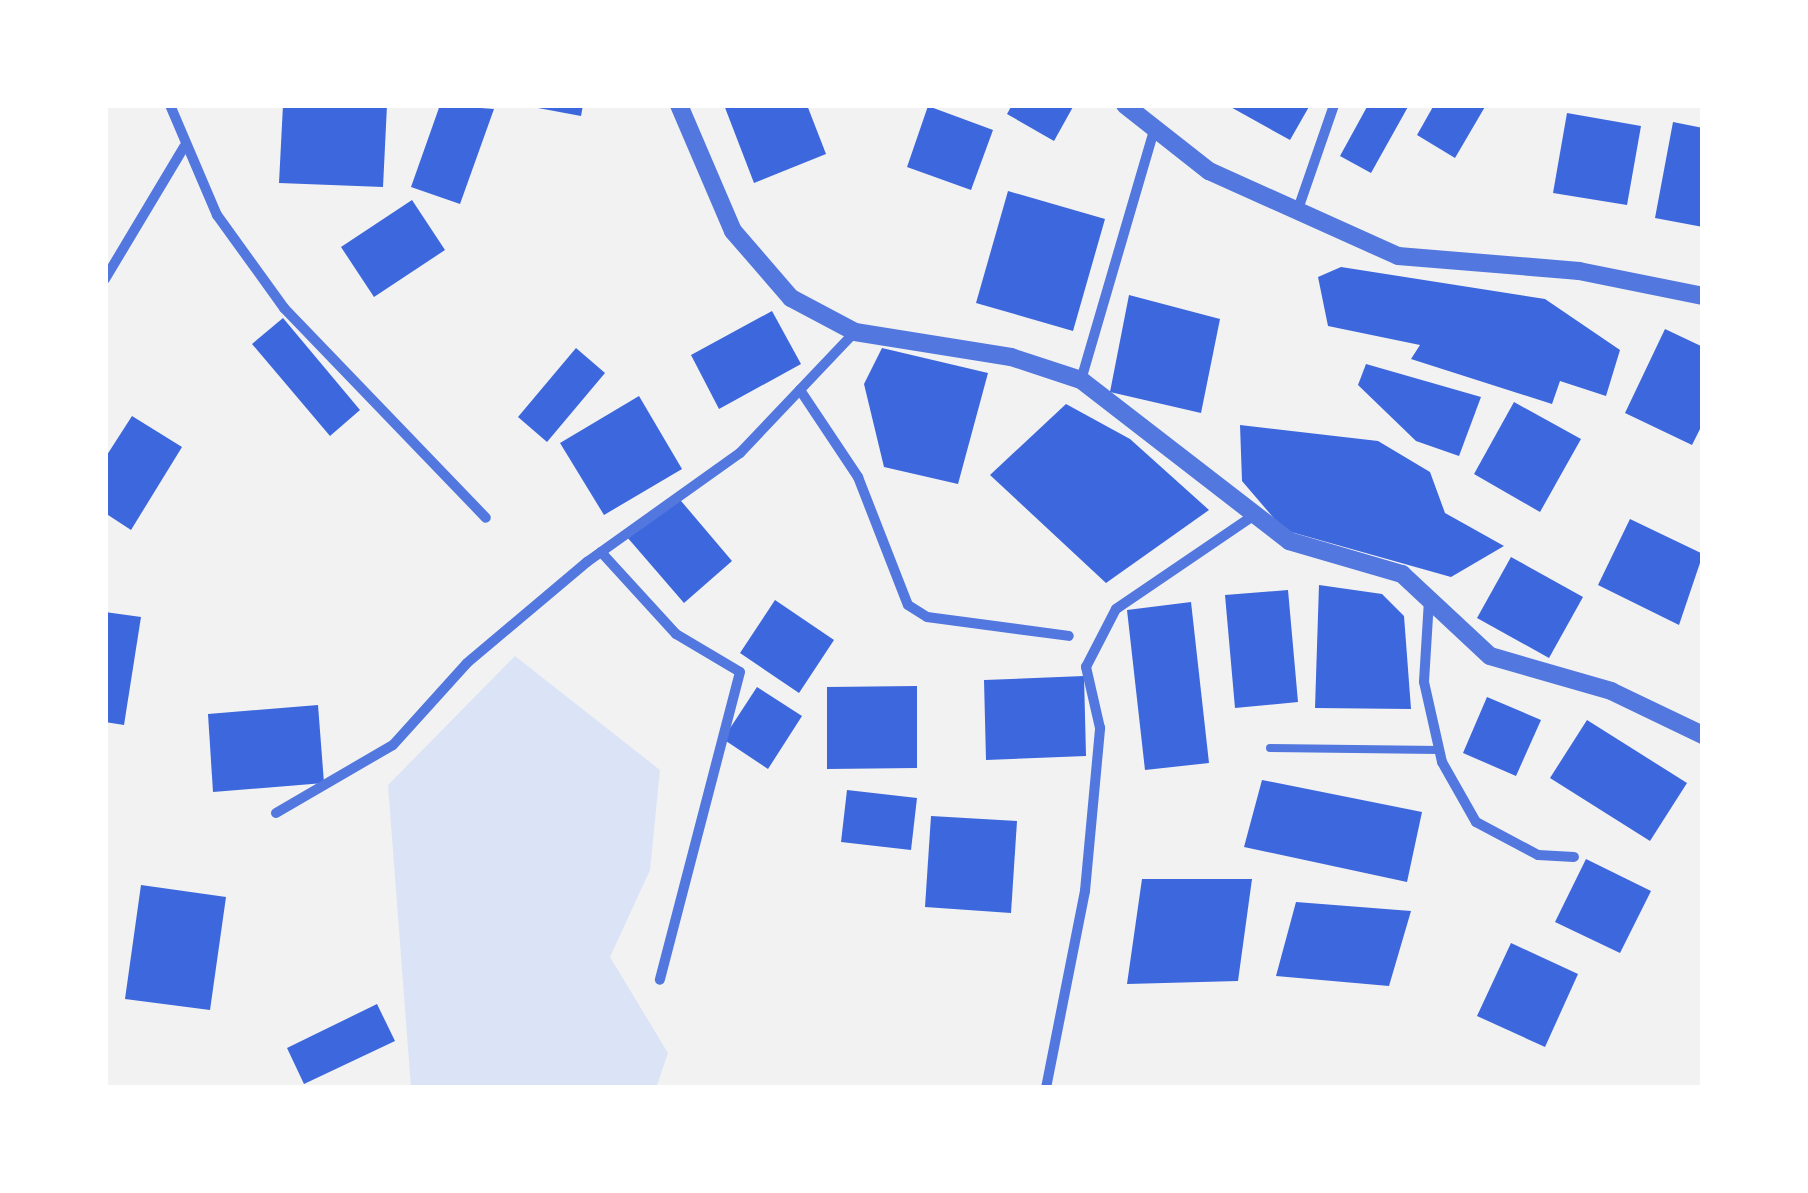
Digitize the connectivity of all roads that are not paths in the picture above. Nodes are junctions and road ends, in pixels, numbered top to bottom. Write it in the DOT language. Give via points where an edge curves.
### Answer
graph roads {
  1 [pos="170,105"];
  2 [pos="679,105"];
  3 [pos="1126,105"];
  4 [pos="1334,105"];
  5 [pos="1153,134"];
  6 [pos="184,147"];
  7 [pos="1296,213"];
  8 [pos="105,279"];
  9 [pos="1703,296"];
  10 [pos="855,332"];
  11 [pos="1081,380"];
  12 [pos="800,390"];
  13 [pos="1257,513"];
  14 [pos="486,518"];
  15 [pos="601,552"];
  16 [pos="1429,599"];
  17 [pos="1069,636"];
  18 [pos="1703,736"];
  19 [pos="1270,748"];
  20 [pos="1439,750"];
  21 [pos="276,813"];
  22 [pos="1574,857"];
  23 [pos="660,980"];
  24 [pos="1046,1088"];
  1 -- 6 [label="street"];
  2 -- 10 [label="street" via="733,231 791,298"];
  3 -- 5 [label="street"];
  4 -- 7 [label="street"];
  5 -- 7 [label="street"];
  5 -- 11 [label="street"];
  6 -- 8 [label="street"];
  6 -- 14 [label="street" via="217,215 284,308"];
  7 -- 9 [label="street" via="1398,256 1579,271"];
  10 -- 11 [label="street" via="1011,357"];
  10 -- 12 [label="street"];
  11 -- 13 [label="street"];
  12 -- 15 [label="street" via="740,454"];
  12 -- 17 [label="street" via="858,476 908,605 927,617"];
  13 -- 16 [label="street" via="1289,541 1402,574"];
  13 -- 24 [label="street" via="1116,609 1086,667 1100,728 1084,892"];
  15 -- 21 [label="street" via="467,663 393,745"];
  15 -- 23 [label="street" via="663,622 740,672"];
  16 -- 18 [label="street" via="1490,656 1611,691"];
  16 -- 20 [label="street" via="1424,682"];
  19 -- 20 [label="lane"];
  20 -- 22 [label="street" via="1476,822 1538,855"];
}
